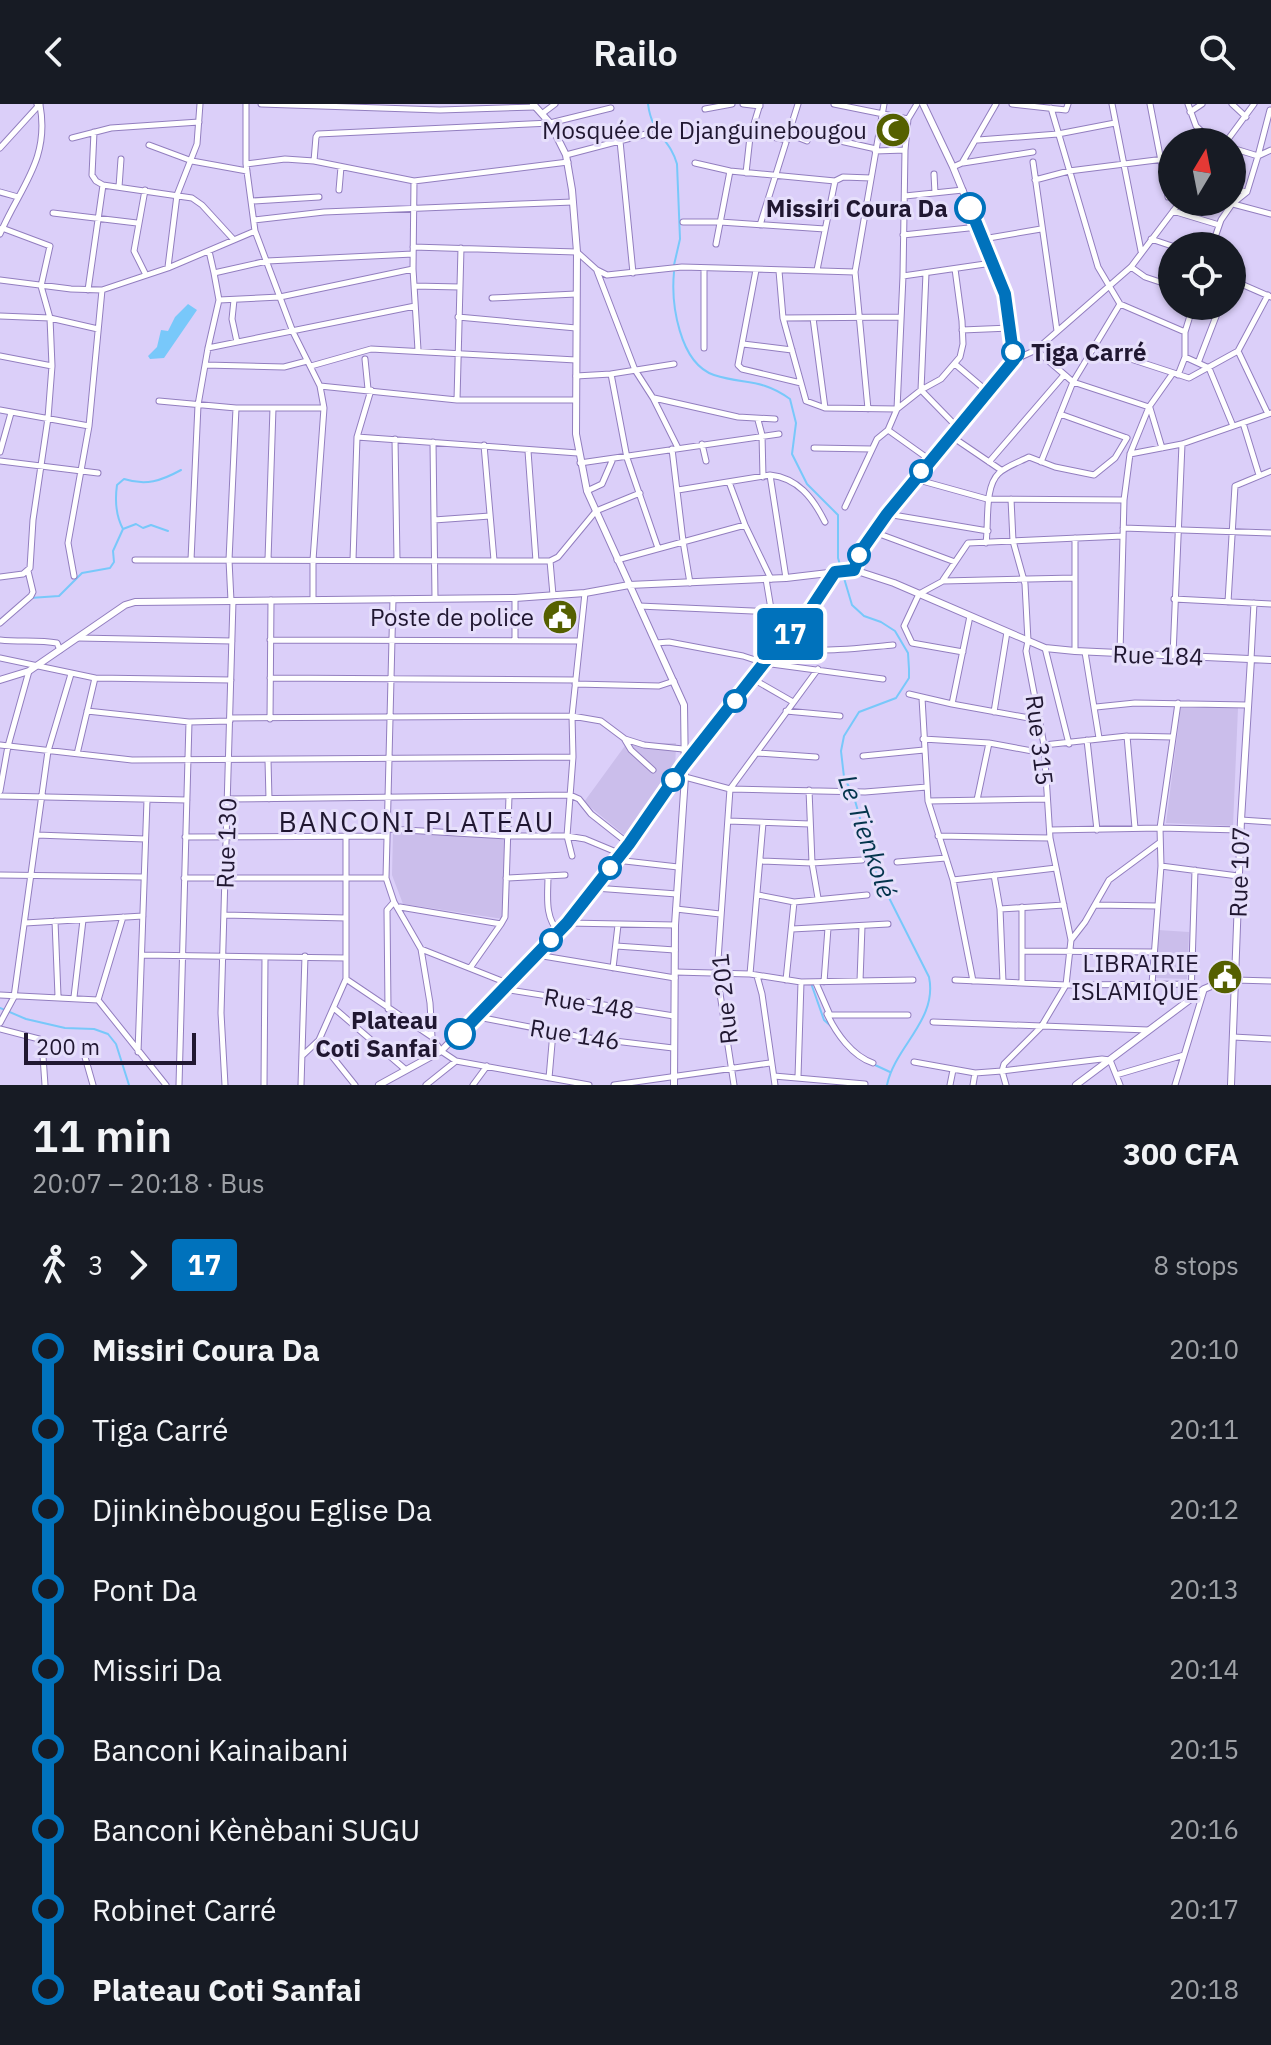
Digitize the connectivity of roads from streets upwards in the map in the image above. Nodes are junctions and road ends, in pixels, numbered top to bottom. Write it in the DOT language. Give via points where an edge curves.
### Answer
graph roads {
  1 [pos="39,104"];
  2 [pos="200,104"];
  3 [pos="246,104"];
  4 [pos="261,104"];
  5 [pos="555,104"];
  6 [pos="732,104"];
  7 [pos="743,104"];
  8 [pos="798,104"];
  9 [pos="834,104"];
  10 [pos="884,104"];
  11 [pos="920,104"];
  12 [pos="996,104"];
  13 [pos="1012,104"];
  14 [pos="1068,104"];
  15 [pos="1112,104"];
  16 [pos="1150,104"];
  17 [pos="1202,104"];
  18 [pos="1232,104"];
  19 [pos="1254,104"];
  20 [pos="340,105"];
  21 [pos="760,105"];
  22 [pos="294,106"];
  23 [pos="538,108"];
  24 [pos="611,108"];
  25 [pos="1051,108"];
  26 [pos="1189,108"];
  27 [pos="705,109"];
  28 [pos="1270,110"];
  29 [pos="882,114"];
  30 [pos="1246,117"];
  31 [pos="908,119"];
  32 [pos="199,122"];
  33 [pos="550,123"];
  34 [pos="1115,123"];
  35 [pos="1198,128"];
  36 [pos="1237,128"];
  37 [pos="94,132"];
  38 [pos="650,133"];
  39 [pos="752,133"];
  40 [pos="1058,134"];
  41 [pos="788,137"];
  42 [pos="72,138"];
  43 [pos="978,140"];
  44 [pos="620,141"];
  45 [pos="149,145"];
  46 [pos="0,148"];
  47 [pos="1158,149"];
  48 [pos="876,150"];
  49 [pos="905,150"];
  50 [pos="1271,150"];
  51 [pos="1033,152"];
  52 [pos="1246,152"];
  53 [pos="1258,156"];
  54 [pos="567,158"];
  55 [pos="121,159"];
  56 [pos="1158,160"];
  57 [pos="192,161"];
  58 [pos="314,161"];
  59 [pos="1033,162"];
  60 [pos="695,163"];
  61 [pos="962,163"];
  62 [pos="1123,165"];
  63 [pos="247,167"];
  64 [pos="341,167"];
  65 [pos="953,167"];
  66 [pos="730,171"];
  67 [pos="1069,171"];
  68 [pos="746,173"];
  69 [pos="934,174"];
  70 [pos="776,176"];
  71 [pos="871,178"];
  72 [pos="1035,180"];
  73 [pos="414,181"];
  74 [pos="835,181"];
  75 [pos="103,185"];
  76 [pos="119,187"];
  77 [pos="145,190"];
  78 [pos="339,190"];
  79 [pos="963,190"];
  80 [pos="0,192"];
  81 [pos="1247,192"];
  82 [pos="935,193"];
  83 [pos="177,195"];
  84 [pos="905,196"];
  85 [pos="19,197"];
  86 [pos="319,197"];
  87 [pos="252,201"];
  88 [pos="573,202"];
  89 [pos="1246,208"];
  90 [pos="413,209"];
  91 [pos="53,213"];
  92 [pos="1271,214"];
  93 [pos="1169,216"];
  94 [pos="1189,216"];
  95 [pos="1225,216"];
  96 [pos="98,219"];
  97 [pos="254,220"];
  98 [pos="683,222"];
  99 [pos="720,222"];
  100 [pos="137,223"];
  101 [pos="760,225"];
  102 [pos="1219,225"];
  103 [pos="978,227"];
  104 [pos="825,229"];
  105 [pos="1041,229"];
  106 [pos="1,231"];
  107 [pos="255,231"];
  108 [pos="1217,232"];
  109 [pos="903,235"];
  110 [pos="983,239"];
  111 [pos="1151,239"];
  112 [pos="234,240"];
  113 [pos="1158,241"];
  114 [pos="716,244"];
  115 [pos="413,247"];
  116 [pos="461,248"];
  117 [pos="209,251"];
  118 [pos="577,252"];
  119 [pos="1141,252"];
  120 [pos="413,254"];
  121 [pos="267,261"];
  122 [pos="992,263"];
  123 [pos="1131,267"];
  124 [pos="168,268"];
  125 [pos="704,268"];
  126 [pos="413,269"];
  127 [pos="955,269"];
  128 [pos="597,270"];
  129 [pos="756,270"];
  130 [pos="817,270"];
  131 [pos="779,271"];
  132 [pos="855,272"];
  133 [pos="145,273"];
  134 [pos="214,273"];
  135 [pos="633,273"];
  136 [pos="926,273"];
  137 [pos="903,276"];
  138 [pos="0,280"];
  139 [pos="1158,281"];
  140 [pos="41,286"];
  141 [pos="414,286"];
  142 [pos="1246,286"];
  143 [pos="460,287"];
  144 [pos="1108,287"];
  145 [pos="88,290"];
  146 [pos="102,290"];
  147 [pos="576,294"];
  148 [pos="1269,296"];
  149 [pos="280,297"];
  150 [pos="492,298"];
  151 [pos="219,300"];
  152 [pos="234,300"];
  153 [pos="1120,304"];
  154 [pos="415,306"];
  155 [pos="0,316"];
  156 [pos="458,317"];
  157 [pos="858,317"];
  158 [pos="901,317"];
  159 [pos="50,318"];
  160 [pos="783,318"];
  161 [pos="813,318"];
  162 [pos="1189,320"];
  163 [pos="1215,320"];
  164 [pos="576,328"];
  165 [pos="1010,328"];
  166 [pos="98,329"];
  167 [pos="962,330"];
  168 [pos="293,332"];
  169 [pos="1057,332"];
  170 [pos="1185,332"];
  171 [pos="237,342"];
  172 [pos="743,344"];
  173 [pos="1094,347"];
  174 [pos="208,348"];
  175 [pos="704,348"];
  176 [pos="418,350"];
  177 [pos="792,350"];
  178 [pos="1036,350"];
  179 [pos="1238,351"];
  180 [pos="460,353"];
  181 [pos="0,356"];
  182 [pos="1185,357"];
  183 [pos="365,359"];
  184 [pos="576,360"];
  185 [pos="1014,360"];
  186 [pos="1198,363"];
  187 [pos="309,364"];
  188 [pos="674,364"];
  189 [pos="955,364"];
  190 [pos="205,365"];
  191 [pos="52,366"];
  192 [pos="1209,368"];
  193 [pos="635,370"];
  194 [pos="611,374"];
  195 [pos="1176,374"];
  196 [pos="1064,375"];
  197 [pos="576,376"];
  198 [pos="1073,382"];
  199 [pos="801,383"];
  200 [pos="320,386"];
  201 [pos="369,390"];
  202 [pos="921,390"];
  203 [pos="988,392"];
  204 [pos="653,398"];
  205 [pos="457,400"];
  206 [pos="576,400"];
  207 [pos="159,401"];
  208 [pos="198,405"];
  209 [pos="1149,407"];
  210 [pos="236,408"];
  211 [pos="273,408"];
  212 [pos="324,408"];
  213 [pos="825,408"];
  214 [pos="868,409"];
  215 [pos="897,409"];
  216 [pos="0,410"];
  217 [pos="11,413"];
  218 [pos="1270,413"];
  219 [pos="1060,414"];
  220 [pos="48,418"];
  221 [pos="775,419"];
  222 [pos="758,420"];
  223 [pos="1243,423"];
  224 [pos="89,426"];
  225 [pos="1233,426"];
  226 [pos="958,428"];
  227 [pos="888,430"];
  228 [pos="779,434"];
  229 [pos="762,435"];
  230 [pos="951,436"];
  231 [pos="357,437"];
  232 [pos="1127,438"];
  233 [pos="395,439"];
  234 [pos="1134,441"];
  235 [pos="433,442"];
  236 [pos="702,444"];
  237 [pos="1182,444"];
  238 [pos="484,445"];
  239 [pos="814,448"];
  240 [pos="1162,448"];
  241 [pos="675,449"];
  242 [pos="872,449"];
  243 [pos="528,451"];
  244 [pos="0,452"];
  245 [pos="578,453"];
  246 [pos="1130,454"];
  247 [pos="627,458"];
  248 [pos="612,460"];
  249 [pos="930,460"];
  250 [pos="0,461"];
  251 [pos="706,461"];
  252 [pos="989,462"];
  253 [pos="1041,462"];
  254 [pos="580,463"];
  255 [pos="41,468"];
  256 [pos="1001,470"];
  257 [pos="1271,471"];
  258 [pos="80,472"];
  259 [pos="98,473"];
  260 [pos="770,475"];
  261 [pos="1259,475"];
  262 [pos="763,477"];
  263 [pos="914,479"];
  264 [pos="729,482"];
  265 [pos="678,490"];
  266 [pos="587,491"];
  267 [pos="640,493"];
  268 [pos="987,499"];
  269 [pos="1011,499"];
  270 [pos="1124,500"];
  271 [pos="845,507"];
  272 [pos="596,511"];
  273 [pos="887,514"];
  274 [pos="490,516"];
  275 [pos="434,520"];
  276 [pos="825,522"];
  277 [pos="745,525"];
  278 [pos="1123,528"];
  279 [pos="1177,529"];
  280 [pos="988,531"];
  281 [pos="874,532"];
  282 [pos="1231,532"];
  283 [pos="1271,533"];
  284 [pos="1123,536"];
  285 [pos="1075,538"];
  286 [pos="683,541"];
  287 [pos="1013,541"];
  288 [pos="986,543"];
  289 [pos="658,548"];
  290 [pos="135,560"];
  291 [pos="191,560"];
  292 [pos="229,560"];
  293 [pos="268,560"];
  294 [pos="313,560"];
  295 [pos="353,560"];
  296 [pos="397,560"];
  297 [pos="434,560"];
  298 [pos="494,560"];
  299 [pos="617,560"];
  300 [pos="536,561"];
  301 [pos="550,561"];
  302 [pos="955,562"];
  303 [pos="854,570"];
  304 [pos="28,571"];
  305 [pos="835,572"];
  306 [pos="74,576"];
  307 [pos="0,577"];
  308 [pos="786,578"];
  309 [pos="1075,578"];
  310 [pos="768,579"];
  311 [pos="1022,579"];
  312 [pos="943,581"];
  313 [pos="690,583"];
  314 [pos="629,585"];
  315 [pos="585,593"];
  316 [pos="919,594"];
  317 [pos="553,596"];
  318 [pos="435,598"];
  319 [pos="515,598"];
  320 [pos="271,599"];
  321 [pos="313,599"];
  322 [pos="393,599"];
  323 [pos="1174,599"];
  324 [pos="232,601"];
  325 [pos="1228,602"];
  326 [pos="1254,603"];
  327 [pos="1271,604"];
  328 [pos="639,606"];
  329 [pos="773,612"];
  330 [pos="970,616"];
  331 [pos="0,623"];
  332 [pos="1007,632"];
  333 [pos="77,638"];
  334 [pos="0,640"];
  335 [pos="270,640"];
  336 [pos="392,640"];
  337 [pos="515,640"];
  338 [pos="232,641"];
  339 [pos="580,641"];
  340 [pos="1028,641"];
  341 [pos="656,643"];
  342 [pos="781,644"];
  343 [pos="893,645"];
  344 [pos="1045,648"];
  345 [pos="60,650"];
  346 [pos="1075,651"];
  347 [pos="963,652"];
  348 [pos="1085,652"];
  349 [pos="1120,653"];
  350 [pos="1173,655"];
  351 [pos="0,658"];
  352 [pos="1251,659"];
  353 [pos="1271,660"];
  354 [pos="764,663"];
  355 [pos="37,666"];
  356 [pos="818,669"];
  357 [pos="29,671"];
  358 [pos="71,674"];
  359 [pos="95,678"];
  360 [pos="270,678"];
  361 [pos="391,679"];
  362 [pos="753,679"];
  363 [pos="883,679"];
  364 [pos="0,680"];
  365 [pos="231,680"];
  366 [pos="674,681"];
  367 [pos="576,682"];
  368 [pos="909,694"];
  369 [pos="922,698"];
  370 [pos="793,702"];
  371 [pos="1178,703"];
  372 [pos="952,704"];
  373 [pos="1247,705"];
  374 [pos="1096,707"];
  375 [pos="87,711"];
  376 [pos="786,711"];
  377 [pos="994,712"];
  378 [pos="572,716"];
  379 [pos="840,716"];
  380 [pos="390,718"];
  381 [pos="270,719"];
  382 [pos="230,720"];
  383 [pos="1040,720"];
  384 [pos="189,722"];
  385 [pos="1127,736"];
  386 [pos="1173,737"];
  387 [pos="1099,738"];
  388 [pos="625,739"];
  389 [pos="923,739"];
  390 [pos="1087,740"];
  391 [pos="702,743"];
  392 [pos="989,743"];
  393 [pos="1069,744"];
  394 [pos="0,745"];
  395 [pos="683,745"];
  396 [pos="1044,745"];
  397 [pos="8,746"];
  398 [pos="924,750"];
  399 [pos="48,751"];
  400 [pos="756,753"];
  401 [pos="1043,753"];
  402 [pos="77,754"];
  403 [pos="863,756"];
  404 [pos="573,757"];
  405 [pos="816,757"];
  406 [pos="389,758"];
  407 [pos="229,760"];
  408 [pos="268,760"];
  409 [pos="188,761"];
  410 [pos="683,766"];
  411 [pos="653,770"];
  412 [pos="685,777"];
  413 [pos="927,787"];
  414 [pos="684,788"];
  415 [pos="730,789"];
  416 [pos="667,790"];
  417 [pos="809,790"];
  418 [pos="0,794"];
  419 [pos="570,795"];
  420 [pos="509,796"];
  421 [pos="42,797"];
  422 [pos="388,798"];
  423 [pos="228,799"];
  424 [pos="269,799"];
  425 [pos="1047,799"];
  426 [pos="147,800"];
  427 [pos="187,800"];
  428 [pos="977,800"];
  429 [pos="928,801"];
  430 [pos="1241,820"];
  431 [pos="728,821"];
  432 [pos="1271,822"];
  433 [pos="763,823"];
  434 [pos="810,824"];
  435 [pos="1135,828"];
  436 [pos="1160,828"];
  437 [pos="1050,830"];
  438 [pos="1097,830"];
  439 [pos="1240,830"];
  440 [pos="388,833"];
  441 [pos="37,835"];
  442 [pos="507,836"];
  443 [pos="567,836"];
  444 [pos="938,836"];
  445 [pos="185,837"];
  446 [pos="346,837"];
  447 [pos="226,838"];
  448 [pos="1050,838"];
  449 [pos="145,839"];
  450 [pos="1159,843"];
  451 [pos="629,844"];
  452 [pos="572,856"];
  453 [pos="618,857"];
  454 [pos="946,858"];
  455 [pos="862,860"];
  456 [pos="761,861"];
  457 [pos="897,862"];
  458 [pos="812,863"];
  459 [pos="1161,866"];
  460 [pos="678,867"];
  461 [pos="1056,868"];
  462 [pos="1195,870"];
  463 [pos="0,875"];
  464 [pos="565,875"];
  465 [pos="994,875"];
  466 [pos="31,876"];
  467 [pos="548,876"];
  468 [pos="1238,876"];
  469 [pos="144,877"];
  470 [pos="225,877"];
  471 [pos="184,878"];
  472 [pos="346,878"];
  473 [pos="386,878"];
  474 [pos="506,878"];
  475 [pos="953,880"];
  476 [pos="595,888"];
  477 [pos="677,894"];
  478 [pos="758,895"];
  479 [pos="867,895"];
  480 [pos="818,898"];
  481 [pos="794,902"];
  482 [pos="396,905"];
  483 [pos="1064,905"];
  484 [pos="1095,905"];
  485 [pos="1157,906"];
  486 [pos="1022,907"];
  487 [pos="676,909"];
  488 [pos="1000,909"];
  489 [pos="720,914"];
  490 [pos="224,915"];
  491 [pos="143,916"];
  492 [pos="123,917"];
  493 [pos="346,918"];
  494 [pos="83,920"];
  495 [pos="55,921"];
  496 [pos="25,923"];
  497 [pos="567,923"];
  498 [pos="501,924"];
  499 [pos="888,924"];
  500 [pos="618,925"];
  501 [pos="675,925"];
  502 [pos="862,926"];
  503 [pos="828,928"];
  504 [pos="792,929"];
  505 [pos="559,932"];
  506 [pos="1071,940"];
  507 [pos="616,946"];
  508 [pos="421,949"];
  509 [pos="1070,949"];
  510 [pos="675,950"];
  511 [pos="1022,951"];
  512 [pos="1154,952"];
  513 [pos="184,954"];
  514 [pos="142,955"];
  515 [pos="223,955"];
  516 [pos="537,955"];
  517 [pos="305,956"];
  518 [pos="265,958"];
  519 [pos="346,958"];
  520 [pos="470,968"];
  521 [pos="613,968"];
  522 [pos="717,974"];
  523 [pos="675,975"];
  524 [pos="753,975"];
  525 [pos="346,979"];
  526 [pos="786,980"];
  527 [pos="913,980"];
  528 [pos="955,980"];
  529 [pos="860,981"];
  530 [pos="973,981"];
  531 [pos="1271,981"];
  532 [pos="801,982"];
  533 [pos="824,982"];
  534 [pos="1003,982"];
  535 [pos="1235,982"];
  536 [pos="816,983"];
  537 [pos="1022,983"];
  538 [pos="1152,984"];
  539 [pos="1191,984"];
  540 [pos="1066,985"];
  541 [pos="506,986"];
  542 [pos="1207,987"];
  543 [pos="0,995"];
  544 [pos="58,996"];
  545 [pos="14,997"];
  546 [pos="74,997"];
  547 [pos="1191,997"];
  548 [pos="98,1000"];
  549 [pos="335,1009"];
  550 [pos="388,1009"];
  551 [pos="827,1013"];
  552 [pos="908,1015"];
  553 [pos="674,1016"];
  554 [pos="478,1017"];
  555 [pos="933,1022"];
  556 [pos="0,1025"];
  557 [pos="1041,1027"];
  558 [pos="1150,1030"];
  559 [pos="553,1032"];
  560 [pos="432,1037"];
  561 [pos="1233,1037"];
  562 [pos="1271,1039"];
  563 [pos="319,1040"];
  564 [pos="673,1048"];
  565 [pos="441,1051"];
  566 [pos="138,1052"];
  567 [pos="1185,1055"];
  568 [pos="302,1056"];
  569 [pos="85,1057"];
  570 [pos="1110,1060"];
  571 [pos="456,1061"];
  572 [pos="914,1062"];
  573 [pos="770,1063"];
  574 [pos="873,1063"];
  575 [pos="487,1066"];
  576 [pos="406,1070"];
  577 [pos="732,1070"];
  578 [pos="953,1070"];
  579 [pos="1002,1071"];
  580 [pos="975,1073"];
  581 [pos="1116,1075"];
  582 [pos="774,1076"];
  583 [pos="673,1077"];
  584 [pos="798,1077"];
  585 [pos="549,1078"];
  586 [pos="865,1084"];
  587 [pos="45,1085"];
  588 [pos="93,1085"];
  589 [pos="166,1085"];
  590 [pos="179,1085"];
  591 [pos="225,1085"];
  592 [pos="264,1085"];
  593 [pos="301,1085"];
  594 [pos="355,1085"];
  595 [pos="379,1085"];
  596 [pos="426,1085"];
  597 [pos="473,1085"];
  598 [pos="587,1085"];
  599 [pos="614,1085"];
  600 [pos="674,1085"];
  601 [pos="734,1085"];
  602 [pos="775,1085"];
  603 [pos="950,1085"];
  604 [pos="973,1085"];
  605 [pos="1006,1085"];
  606 [pos="1076,1085"];
  607 [pos="1120,1085"];
  608 [pos="1175,1085"];
  609 [pos="1231,1085"];
  1 -- 46 [label="street"];
  1 -- 85 [label="street" via="43,121 37,164"];
  2 -- 32 [label="street"];
  3 -- 63 [label="street"];
  4 -- 22 [label="street"];
  5 -- 23 [label="street"];
  6 -- 27 [label="street"];
  7 -- 21 [label="street"];
  8 -- 41 [label="street"];
  9 -- 29 [label="street"];
  10 -- 29 [label="street"];
  11 -- 31 [label="street"];
  11 -- 65 [label="street"];
  12 -- 43 [label="street"];
  13 -- 25 [label="street"];
  14 -- 25 [label="street" via="1066,110"];
  15 -- 34 [label="street"];
  16 -- 47 [label="street"];
  17 -- 26 [label="street"];
  18 -- 30 [label="street"];
  19 -- 30 [label="street"];
  20 -- 22 [label="street"];
  20 -- 23 [label="street"];
  21 -- 39 [label="street"];
  23 -- 33 [label="street"];
  24 -- 33 [label="street"];
  25 -- 40 [label="street"];
  26 -- 35 [label="street"];
  28 -- 53 [label="street"];
  29 -- 31 [label="street"];
  29 -- 48 [label="street"];
  30 -- 36 [label="street"];
  31 -- 49 [label="street"];
  32 -- 37 [label="street"];
  32 -- 57 [label="street"];
  33 -- 54 [label="street"];
  33 -- 58 [label="street" via="318,134"];
  34 -- 40 [label="street"];
  34 -- 62 [label="street"];
  37 -- 42 [label="street"];
  37 -- 75 [label="street" via="92,175"];
  38 -- 44 [label="street"];
  39 -- 41 [label="street"];
  39 -- 68 [label="street"];
  40 -- 43 [label="street"];
  40 -- 67 [label="street"];
  41 -- 48 [label="street" via="807,141 809,134"];
  41 -- 70 [label="street"];
  43 -- 61 [label="street"];
  44 -- 54 [label="street"];
  44 -- 135 [label="street"];
  45 -- 57 [label="street"];
  48 -- 49 [label="street"];
  48 -- 71 [label="street"];
  49 -- 84 [label="street"];
  50 -- 53 [label="street"];
  51 -- 61 [label="street"];
  52 -- 53 [label="street"];
  53 -- 81 [label="street"];
  54 -- 73 [label="street"];
  54 -- 88 [label="street"];
  55 -- 76 [label="street"];
  56 -- 62 [label="street"];
  57 -- 63 [label="street"];
  57 -- 83 [label="street"];
  58 -- 63 [label="street" via="285,159"];
  58 -- 64 [label="street"];
  59 -- 72 [label="street"];
  60 -- 66 [label="street"];
  61 -- 65 [label="street"];
  62 -- 67 [label="street"];
  62 -- 119 [label="street"];
  63 -- 87 [label="street"];
  64 -- 73 [label="street"];
  64 -- 78 [label="street"];
  65 -- 79 [label="street"];
  66 -- 68 [label="street"];
  66 -- 99 [label="street"];
  67 -- 72 [label="street"];
  67 -- 144 [label="street"];
  68 -- 70 [label="street"];
  69 -- 82 [label="street"];
  70 -- 74 [label="street"];
  70 -- 101 [label="street"];
  71 -- 74 [label="street"];
  71 -- 132 [label="street"];
  72 -- 105 [label="street"];
  73 -- 90 [label="street"];
  74 -- 104 [label="street"];
  75 -- 76 [label="street"];
  75 -- 96 [label="street"];
  76 -- 77 [label="street"];
  77 -- 83 [label="street"];
  77 -- 100 [label="street"];
  79 -- 82 [label="street"];
  79 -- 103 [label="street"];
  80 -- 85 [label="street"];
  82 -- 84 [label="street"];
  83 -- 112 [label="street" via="202,205"];
  83 -- 124 [label="street"];
  84 -- 109 [label="street"];
  85 -- 106 [label="street"];
  86 -- 87 [label="street"];
  87 -- 97 [label="street"];
  88 -- 90 [label="street"];
  88 -- 118 [label="street"];
  89 -- 92 [label="street"];
  90 -- 97 [label="street"];
  90 -- 115 [label="street"];
  91 -- 96 [label="street"];
  93 -- 111 [label="street"];
  94 -- 102 [label="street"];
  95 -- 102 [label="street"];
  96 -- 100 [label="street"];
  96 -- 145 [label="street"];
  97 -- 107 [label="street"];
  98 -- 99 [label="street"];
  99 -- 101 [label="street"];
  99 -- 114 [label="street"];
  100 -- 133 [label="street" via="134,251"];
  101 -- 104 [label="street"];
  102 -- 108 [label="street"];
  103 -- 109 [label="street"];
  103 -- 110 [label="street"];
  104 -- 130 [label="street"];
  105 -- 110 [label="street"];
  105 -- 169 [label="street"];
  106 -- 140 [label="street" via="50,246"];
  107 -- 112 [label="street"];
  107 -- 121 [label="street"];
  109 -- 137 [label="street"];
  110 -- 122 [label="street"];
  111 -- 113 [label="street"];
  111 -- 119 [label="street"];
  112 -- 117 [label="street"];
  115 -- 116 [label="street"];
  115 -- 120 [label="street"];
  116 -- 118 [label="street"];
  116 -- 143 [label="street"];
  117 -- 124 [label="street"];
  117 -- 134 [label="street"];
  118 -- 128 [label="street"];
  118 -- 147 [label="street"];
  119 -- 123 [label="street"];
  120 -- 121 [label="street"];
  120 -- 126 [label="street"];
  121 -- 134 [label="street"];
  121 -- 149 [label="street"];
  122 -- 127 [label="street"];
  122 -- 165 [label="street" via="1005,294"];
  123 -- 139 [label="street"];
  123 -- 144 [label="street"];
  124 -- 133 [label="street"];
  125 -- 129 [label="street"];
  125 -- 135 [label="street"];
  125 -- 175 [label="street"];
  126 -- 141 [label="street"];
  126 -- 149 [label="street"];
  127 -- 136 [label="street"];
  127 -- 167 [label="street"];
  128 -- 135 [label="street" via="607,275"];
  128 -- 193 [label="street"];
  129 -- 131 [label="street"];
  129 -- 172 [label="street"];
  130 -- 131 [label="street"];
  130 -- 132 [label="street"];
  131 -- 160 [label="street"];
  132 -- 157 [label="street"];
  133 -- 146 [label="street"];
  134 -- 151 [label="street"];
  136 -- 137 [label="street"];
  136 -- 202 [label="street"];
  137 -- 158 [label="street"];
  138 -- 140 [label="street"];
  140 -- 145 [label="street"];
  140 -- 159 [label="street"];
  141 -- 143 [label="street"];
  141 -- 154 [label="street"];
  142 -- 148 [label="street"];
  143 -- 156 [label="street"];
  144 -- 153 [label="street"];
  144 -- 169 [label="street"];
  145 -- 146 [label="street"];
  146 -- 166 [label="street"];
  147 -- 150 [label="street"];
  147 -- 164 [label="street"];
  148 -- 179 [label="street"];
  149 -- 152 [label="street"];
  149 -- 168 [label="street"];
  151 -- 152 [label="street"];
  151 -- 174 [label="street"];
  152 -- 171 [label="street"];
  153 -- 170 [label="street"];
  153 -- 173 [label="street"];
  154 -- 168 [label="street"];
  154 -- 176 [label="street"];
  155 -- 159 [label="street"];
  156 -- 164 [label="street"];
  156 -- 180 [label="street"];
  157 -- 158 [label="street"];
  157 -- 161 [label="street"];
  157 -- 214 [label="street"];
  158 -- 215 [label="street"];
  159 -- 166 [label="street"];
  159 -- 191 [label="street"];
  160 -- 161 [label="street"];
  160 -- 177 [label="street"];
  161 -- 213 [label="street"];
  162 -- 170 [label="street"];
  163 -- 186 [label="street"];
  164 -- 184 [label="street"];
  165 -- 167 [label="street"];
  165 -- 185 [label="street"];
  166 -- 224 [label="street"];
  167 -- 189 [label="street"];
  168 -- 171 [label="street"];
  168 -- 187 [label="street"];
  169 -- 178 [label="street"];
  170 -- 182 [label="street"];
  171 -- 174 [label="street"];
  172 -- 177 [label="street"];
  172 -- 199 [label="street" via="739,367"];
  173 -- 195 [label="street"];
  173 -- 198 [label="street"];
  174 -- 190 [label="street"];
  176 -- 180 [label="street"];
  176 -- 187 [label="street" via="371,349"];
  177 -- 199 [label="street"];
  178 -- 185 [label="street"];
  178 -- 196 [label="street"];
  179 -- 192 [label="street"];
  179 -- 218 [label="street"];
  180 -- 184 [label="street"];
  180 -- 205 [label="street"];
  181 -- 191 [label="street"];
  182 -- 186 [label="street"];
  182 -- 195 [label="street"];
  183 -- 201 [label="street"];
  184 -- 197 [label="street"];
  185 -- 203 [label="street"];
  186 -- 192 [label="street"];
  187 -- 190 [label="street"];
  187 -- 200 [label="street"];
  188 -- 193 [label="street"];
  189 -- 202 [label="street"];
  189 -- 203 [label="street"];
  190 -- 208 [label="street"];
  191 -- 220 [label="street"];
  192 -- 195 [label="street" via="1189,378"];
  192 -- 225 [label="street"];
  193 -- 194 [label="street"];
  193 -- 204 [label="street"];
  194 -- 197 [label="street"];
  194 -- 247 [label="street"];
  195 -- 209 [label="street"];
  196 -- 198 [label="street"];
  196 -- 252 [label="street"];
  197 -- 206 [label="street"];
  198 -- 209 [label="street"];
  198 -- 219 [label="street"];
  199 -- 213 [label="street" via="806,401"];
  200 -- 201 [label="street"];
  200 -- 212 [label="street"];
  201 -- 205 [label="street"];
  201 -- 231 [label="street"];
  202 -- 215 [label="street"];
  202 -- 226 [label="street"];
  203 -- 226 [label="street"];
  204 -- 222 [label="street"];
  204 -- 241 [label="street"];
  205 -- 206 [label="street"];
  206 -- 245 [label="street"];
  207 -- 208 [label="street"];
  208 -- 210 [label="street"];
  208 -- 291 [label="street"];
  209 -- 234 [label="street"];
  209 -- 240 [label="street"];
  210 -- 211 [label="street"];
  210 -- 292 [label="street, Rue 130"];
  211 -- 212 [label="street"];
  211 -- 293 [label="street"];
  212 -- 294 [label="street"];
  213 -- 214 [label="street"];
  214 -- 215 [label="street"];
  215 -- 227 [label="street"];
  216 -- 217 [label="street"];
  217 -- 220 [label="street"];
  217 -- 244 [label="street"];
  218 -- 223 [label="street"];
  219 -- 232 [label="street"];
  219 -- 253 [label="street"];
  220 -- 224 [label="street"];
  220 -- 255 [label="street"];
  221 -- 222 [label="street"];
  222 -- 229 [label="street"];
  223 -- 225 [label="street"];
  223 -- 261 [label="street"];
  224 -- 258 [label="street"];
  225 -- 237 [label="street"];
  226 -- 230 [label="street"];
  227 -- 242 [label="street"];
  227 -- 249 [label="street"];
  228 -- 229 [label="street"];
  229 -- 236 [label="street"];
  229 -- 262 [label="street"];
  230 -- 249 [label="street"];
  230 -- 252 [label="street"];
  231 -- 233 [label="street"];
  231 -- 295 [label="street"];
  232 -- 234 [label="street"];
  232 -- 253 [label="street" via="1115,458 1094,475"];
  233 -- 235 [label="street"];
  233 -- 296 [label="street"];
  234 -- 246 [label="street"];
  235 -- 238 [label="street"];
  235 -- 275 [label="street"];
  236 -- 241 [label="street"];
  236 -- 251 [label="street"];
  237 -- 240 [label="street"];
  237 -- 279 [label="street"];
  238 -- 243 [label="street"];
  238 -- 274 [label="street"];
  239 -- 242 [label="street"];
  240 -- 246 [label="street"];
  241 -- 247 [label="street"];
  241 -- 265 [label="street"];
  242 -- 271 [label="street"];
  243 -- 245 [label="street"];
  243 -- 300 [label="street"];
  245 -- 254 [label="street"];
  246 -- 270 [label="street"];
  247 -- 248 [label="street"];
  247 -- 267 [label="street"];
  248 -- 254 [label="street"];
  248 -- 266 [label="street" via="602,484"];
  249 -- 263 [label="street"];
  250 -- 255 [label="street"];
  252 -- 256 [label="street"];
  253 -- 256 [label="street" via="1029,457"];
  254 -- 266 [label="street"];
  255 -- 258 [label="street"];
  255 -- 304 [label="street"];
  256 -- 268 [label="street"];
  257 -- 261 [label="street"];
  258 -- 259 [label="street"];
  258 -- 306 [label="street" via="68,543"];
  260 -- 262 [label="street"];
  260 -- 276 [label="street" via="786,477 805,490"];
  260 -- 308 [label="street"];
  261 -- 282 [label="street" via="1235,485"];
  262 -- 264 [label="street"];
  263 -- 268 [label="street"];
  263 -- 273 [label="street"];
  264 -- 265 [label="street"];
  264 -- 277 [label="street"];
  265 -- 286 [label="street"];
  266 -- 272 [label="street"];
  267 -- 272 [label="street"];
  267 -- 289 [label="street"];
  268 -- 269 [label="street"];
  268 -- 280 [label="street"];
  269 -- 270 [label="street"];
  269 -- 287 [label="street, Rue 315"];
  270 -- 278 [label="street"];
  272 -- 299 [label="street"];
  272 -- 301 [label="street"];
  273 -- 280 [label="street"];
  273 -- 281 [label="street"];
  274 -- 275 [label="street"];
  274 -- 298 [label="street"];
  275 -- 297 [label="street"];
  277 -- 286 [label="street"];
  277 -- 310 [label="street"];
  278 -- 279 [label="street"];
  278 -- 284 [label="street"];
  279 -- 282 [label="street"];
  279 -- 323 [label="street"];
  280 -- 288 [label="street"];
  281 -- 302 [label="street"];
  281 -- 303 [label="street"];
  282 -- 283 [label="street"];
  282 -- 325 [label="street"];
  284 -- 285 [label="street"];
  284 -- 349 [label="street"];
  285 -- 287 [label="street"];
  285 -- 309 [label="street"];
  286 -- 289 [label="street"];
  286 -- 313 [label="street"];
  287 -- 288 [label="street"];
  287 -- 311 [label="street, Rue 315"];
  288 -- 302 [label="street" via="968,543"];
  289 -- 299 [label="street"];
  290 -- 291 [label="street"];
  291 -- 292 [label="street"];
  292 -- 293 [label="street"];
  292 -- 324 [label="street, Rue 130"];
  293 -- 294 [label="street"];
  294 -- 295 [label="street"];
  294 -- 321 [label="street"];
  295 -- 296 [label="street"];
  296 -- 297 [label="street"];
  297 -- 298 [label="street"];
  297 -- 318 [label="street"];
  298 -- 300 [label="street"];
  299 -- 314 [label="street"];
  300 -- 301 [label="street"];
  301 -- 317 [label="street"];
  302 -- 312 [label="street"];
  303 -- 305 [label="street"];
  303 -- 316 [label="street, Rue 184"];
  304 -- 307 [label="street"];
  304 -- 331 [label="street" via="31,596"];
  305 -- 308 [label="street"];
  305 -- 342 [label="street"];
  308 -- 310 [label="street"];
  309 -- 311 [label="street"];
  309 -- 346 [label="street"];
  310 -- 313 [label="street"];
  310 -- 329 [label="street"];
  311 -- 312 [label="street"];
  311 -- 340 [label="street, Rue 315"];
  312 -- 316 [label="street"];
  313 -- 314 [label="street"];
  314 -- 315 [label="street"];
  314 -- 328 [label="street"];
  315 -- 317 [label="street"];
  315 -- 339 [label="street"];
  316 -- 330 [label="street, Rue 184"];
  316 -- 347 [label="street" via="904,626 912,643"];
  317 -- 319 [label="street"];
  318 -- 319 [label="street"];
  318 -- 322 [label="street"];
  319 -- 337 [label="street"];
  320 -- 321 [label="street"];
  320 -- 324 [label="street"];
  320 -- 335 [label="street"];
  321 -- 322 [label="street"];
  322 -- 336 [label="street"];
  323 -- 325 [label="street"];
  323 -- 350 [label="street"];
  324 -- 333 [label="street" via="135,602"];
  324 -- 338 [label="street, Rue 130"];
  325 -- 326 [label="street"];
  326 -- 327 [label="street"];
  326 -- 352 [label="street"];
  328 -- 329 [label="street"];
  328 -- 341 [label="street"];
  329 -- 342 [label="street"];
  330 -- 332 [label="street, Rue 184"];
  330 -- 347 [label="street"];
  332 -- 340 [label="street, Rue 184"];
  332 -- 377 [label="street"];
  333 -- 338 [label="street"];
  333 -- 345 [label="street"];
  334 -- 345 [label="street" via="51,641"];
  335 -- 336 [label="street"];
  335 -- 360 [label="street"];
  336 -- 337 [label="street"];
  336 -- 361 [label="street"];
  337 -- 339 [label="street"];
  338 -- 365 [label="street, Rue 130"];
  339 -- 367 [label="street"];
  340 -- 344 [label="street, Rue 184"];
  340 -- 383 [label="street, Rue 315"];
  341 -- 354 [label="street"];
  341 -- 366 [label="street"];
  342 -- 343 [label="street" via="803,649"];
  342 -- 354 [label="street"];
  344 -- 346 [label="street, Rue 184"];
  344 -- 393 [label="street"];
  345 -- 355 [label="street"];
  346 -- 348 [label="street, Rue 184"];
  347 -- 372 [label="street"];
  348 -- 349 [label="street, Rue 184"];
  348 -- 374 [label="street"];
  349 -- 350 [label="street, Rue 184"];
  350 -- 352 [label="street, Rue 184"];
  351 -- 355 [label="street"];
  352 -- 353 [label="street, Rue 184"];
  352 -- 373 [label="street, Rue 107"];
  354 -- 356 [label="street"];
  354 -- 362 [label="street"];
  355 -- 357 [label="street"];
  355 -- 358 [label="street"];
  356 -- 363 [label="street"];
  356 -- 370 [label="street"];
  357 -- 364 [label="street"];
  357 -- 397 [label="street"];
  358 -- 359 [label="street"];
  358 -- 399 [label="street"];
  359 -- 365 [label="street"];
  359 -- 375 [label="street"];
  360 -- 361 [label="street"];
  360 -- 381 [label="street"];
  361 -- 367 [label="street"];
  361 -- 380 [label="street"];
  362 -- 370 [label="street"];
  362 -- 391 [label="street"];
  365 -- 382 [label="street, Rue 130"];
  366 -- 367 [label="street" via="659,686"];
  366 -- 395 [label="street" via="684,705"];
  367 -- 378 [label="street"];
  368 -- 369 [label="street"];
  369 -- 372 [label="street"];
  369 -- 389 [label="street"];
  370 -- 376 [label="street"];
  371 -- 373 [label="street"];
  371 -- 374 [label="street"];
  371 -- 386 [label="street"];
  372 -- 377 [label="street"];
  373 -- 430 [label="street, Rue 107"];
  374 -- 387 [label="street"];
  375 -- 384 [label="street"];
  375 -- 402 [label="street"];
  376 -- 379 [label="street"];
  376 -- 400 [label="street"];
  377 -- 383 [label="street"];
  378 -- 380 [label="street"];
  378 -- 388 [label="street" via="601,721"];
  378 -- 404 [label="street"];
  380 -- 381 [label="street"];
  380 -- 406 [label="street"];
  381 -- 382 [label="street"];
  382 -- 384 [label="street"];
  382 -- 407 [label="street, Rue 130"];
  383 -- 396 [label="street, Rue 315"];
  384 -- 409 [label="street"];
  385 -- 386 [label="street"];
  385 -- 387 [label="street"];
  385 -- 435 [label="street"];
  386 -- 436 [label="street"];
  387 -- 390 [label="street"];
  388 -- 395 [label="street" via="644,745"];
  388 -- 411 [label="street"];
  389 -- 392 [label="street"];
  389 -- 398 [label="street"];
  390 -- 393 [label="street"];
  390 -- 438 [label="street"];
  391 -- 395 [label="street"];
  391 -- 410 [label="street"];
  392 -- 401 [label="street"];
  392 -- 428 [label="street"];
  393 -- 396 [label="street"];
  394 -- 397 [label="street"];
  395 -- 410 [label="street"];
  396 -- 401 [label="street, Rue 315"];
  397 -- 399 [label="street"];
  397 -- 418 [label="street"];
  398 -- 403 [label="street"];
  398 -- 413 [label="street"];
  399 -- 402 [label="street"];
  399 -- 421 [label="street"];
  400 -- 405 [label="street"];
  400 -- 415 [label="street"];
  401 -- 425 [label="street, Rue 315"];
  402 -- 409 [label="street"];
  404 -- 406 [label="street"];
  404 -- 419 [label="street"];
  406 -- 408 [label="street"];
  406 -- 422 [label="street"];
  407 -- 408 [label="street"];
  407 -- 409 [label="street"];
  407 -- 423 [label="street, Rue 130"];
  408 -- 424 [label="street"];
  409 -- 427 [label="street"];
  410 -- 412 [label="street"];
  410 -- 416 [label="street"];
  412 -- 414 [label="street"];
  412 -- 415 [label="street"];
  413 -- 417 [label="street"];
  413 -- 429 [label="street"];
  414 -- 416 [label="street"];
  414 -- 460 [label="street"];
  415 -- 417 [label="street"];
  415 -- 431 [label="street, Rue 201"];
  416 -- 451 [label="street"];
  417 -- 434 [label="street"];
  418 -- 421 [label="street"];
  419 -- 420 [label="street"];
  419 -- 443 [label="street"];
  419 -- 451 [label="street"];
  420 -- 422 [label="street"];
  420 -- 442 [label="street"];
  421 -- 426 [label="street"];
  421 -- 441 [label="street"];
  422 -- 424 [label="street"];
  422 -- 440 [label="street"];
  423 -- 424 [label="street"];
  423 -- 447 [label="street, Rue 130"];
  425 -- 428 [label="street"];
  425 -- 437 [label="street, Rue 315"];
  426 -- 427 [label="street"];
  426 -- 449 [label="street"];
  427 -- 445 [label="street"];
  428 -- 429 [label="street"];
  429 -- 444 [label="street"];
  430 -- 432 [label="street"];
  430 -- 439 [label="street, Rue 107"];
  431 -- 433 [label="street"];
  431 -- 489 [label="street, Rue 201"];
  433 -- 434 [label="street"];
  433 -- 456 [label="street"];
  434 -- 458 [label="street"];
  435 -- 436 [label="street"];
  435 -- 438 [label="street"];
  436 -- 439 [label="street"];
  436 -- 450 [label="street"];
  437 -- 438 [label="street"];
  437 -- 448 [label="street, Rue 315"];
  439 -- 468 [label="street, Rue 107"];
  440 -- 442 [label="street"];
  440 -- 446 [label="street"];
  440 -- 473 [label="street"];
  441 -- 449 [label="street"];
  441 -- 466 [label="street"];
  442 -- 443 [label="street"];
  442 -- 474 [label="street"];
  443 -- 452 [label="street"];
  443 -- 453 [label="street" via="585,839"];
  444 -- 448 [label="street"];
  444 -- 454 [label="street"];
  445 -- 447 [label="street"];
  445 -- 471 [label="street"];
  446 -- 447 [label="street"];
  446 -- 472 [label="street"];
  447 -- 470 [label="street, Rue 130"];
  448 -- 461 [label="street, Rue 315"];
  449 -- 469 [label="street"];
  450 -- 459 [label="street"];
  450 -- 484 [label="street" via="1109,880"];
  451 -- 453 [label="street"];
  453 -- 460 [label="street"];
  453 -- 476 [label="street"];
  454 -- 457 [label="street"];
  454 -- 475 [label="street"];
  455 -- 458 [label="street"];
  456 -- 458 [label="street"];
  456 -- 478 [label="street"];
  458 -- 480 [label="street"];
  459 -- 462 [label="street"];
  459 -- 485 [label="street"];
  460 -- 477 [label="street"];
  461 -- 465 [label="street"];
  461 -- 483 [label="street, Rue 315"];
  462 -- 468 [label="street"];
  462 -- 539 [label="street"];
  463 -- 466 [label="street"];
  464 -- 467 [label="street"];
  465 -- 475 [label="street"];
  465 -- 488 [label="street"];
  466 -- 469 [label="street"];
  466 -- 496 [label="street"];
  467 -- 474 [label="street"];
  467 -- 505 [label="street" via="547,904 551,924"];
  468 -- 535 [label="street, Rue 107"];
  469 -- 491 [label="street"];
  470 -- 471 [label="street"];
  470 -- 472 [label="street"];
  470 -- 490 [label="street, Rue 130"];
  471 -- 513 [label="street"];
  472 -- 473 [label="street"];
  472 -- 493 [label="street"];
  473 -- 482 [label="street"];
  474 -- 498 [label="street"];
  475 -- 530 [label="street"];
  476 -- 477 [label="street"];
  476 -- 497 [label="street"];
  477 -- 487 [label="street"];
  478 -- 481 [label="street"];
  478 -- 524 [label="street"];
  479 -- 480 [label="street"];
  480 -- 481 [label="street"];
  481 -- 504 [label="street"];
  482 -- 498 [label="street"];
  482 -- 508 [label="street"];
  482 -- 550 [label="street" via="387,910"];
  483 -- 486 [label="street"];
  483 -- 506 [label="street, Rue 315"];
  484 -- 485 [label="street"];
  484 -- 506 [label="street"];
  485 -- 512 [label="street"];
  486 -- 488 [label="street"];
  486 -- 511 [label="street"];
  487 -- 489 [label="street"];
  487 -- 501 [label="street"];
  488 -- 534 [label="street"];
  489 -- 522 [label="street, Rue 201"];
  490 -- 493 [label="street"];
  490 -- 515 [label="street, Rue 130"];
  491 -- 492 [label="street"];
  491 -- 514 [label="street"];
  492 -- 494 [label="street"];
  492 -- 548 [label="street"];
  493 -- 519 [label="street"];
  494 -- 495 [label="street"];
  494 -- 546 [label="street"];
  495 -- 496 [label="street"];
  495 -- 544 [label="street"];
  496 -- 545 [label="street"];
  497 -- 500 [label="street"];
  497 -- 505 [label="street"];
  498 -- 520 [label="street"];
  499 -- 502 [label="street"];
  500 -- 501 [label="street"];
  500 -- 507 [label="street"];
  501 -- 510 [label="street"];
  502 -- 503 [label="street"];
  502 -- 529 [label="street"];
  503 -- 504 [label="street"];
  503 -- 533 [label="street"];
  504 -- 526 [label="street"];
  505 -- 516 [label="street"];
  506 -- 509 [label="street"];
  507 -- 510 [label="street"];
  507 -- 521 [label="street"];
  508 -- 520 [label="street, Rue 148"];
  508 -- 560 [label="street"];
  509 -- 511 [label="street"];
  509 -- 512 [label="street"];
  509 -- 540 [label="street"];
  510 -- 523 [label="street"];
  511 -- 537 [label="street"];
  512 -- 538 [label="street"];
  513 -- 514 [label="street"];
  513 -- 515 [label="street"];
  513 -- 590 [label="street"];
  514 -- 566 [label="street"];
  515 -- 518 [label="street"];
  515 -- 591 [label="street, Rue 130"];
  516 -- 521 [label="street"];
  516 -- 541 [label="street"];
  517 -- 518 [label="street"];
  517 -- 519 [label="street"];
  517 -- 568 [label="street"];
  518 -- 592 [label="street"];
  519 -- 525 [label="street"];
  520 -- 541 [label="street, Rue 148"];
  521 -- 523 [label="street"];
  522 -- 523 [label="street"];
  522 -- 524 [label="street"];
  522 -- 577 [label="street, Rue 201"];
  523 -- 553 [label="street"];
  524 -- 526 [label="street"];
  524 -- 573 [label="street" via="762,994"];
  525 -- 549 [label="street"];
  525 -- 550 [label="street"];
  526 -- 532 [label="street"];
  527 -- 529 [label="street"];
  528 -- 530 [label="street"];
  529 -- 533 [label="street"];
  530 -- 534 [label="street"];
  531 -- 535 [label="street"];
  532 -- 536 [label="street"];
  532 -- 584 [label="street"];
  533 -- 536 [label="street"];
  534 -- 537 [label="street"];
  535 -- 542 [label="street"];
  535 -- 561 [label="street, Rue 107"];
  536 -- 551 [label="street"];
  537 -- 540 [label="street"];
  538 -- 539 [label="street"];
  538 -- 540 [label="street"];
  539 -- 547 [label="street"];
  540 -- 557 [label="street"];
  541 -- 553 [label="street, Rue 148"];
  541 -- 554 [label="street"];
  542 -- 547 [label="street"];
  542 -- 567 [label="street"];
  543 -- 545 [label="street"];
  544 -- 545 [label="street"];
  544 -- 546 [label="street"];
  545 -- 556 [label="street"];
  546 -- 548 [label="street"];
  547 -- 558 [label="street"];
  548 -- 566 [label="street"];
  549 -- 563 [label="street"];
  549 -- 576 [label="street"];
  550 -- 560 [label="street"];
  551 -- 552 [label="street"];
  551 -- 574 [label="street" via="845,1042"];
  553 -- 564 [label="street"];
  554 -- 559 [label="street, Rue 146"];
  554 -- 565 [label="street"];
  555 -- 557 [label="street"];
  556 -- 587 [label="street" via="42,1042"];
  557 -- 558 [label="street"];
  557 -- 579 [label="street"];
  558 -- 570 [label="street"];
  559 -- 564 [label="street, Rue 146"];
  559 -- 585 [label="street"];
  560 -- 565 [label="street"];
  561 -- 562 [label="street"];
  561 -- 609 [label="street, Rue 107"];
  563 -- 568 [label="street"];
  563 -- 594 [label="street"];
  564 -- 583 [label="street"];
  565 -- 571 [label="street"];
  565 -- 576 [label="street"];
  566 -- 589 [label="street"];
  567 -- 581 [label="street"];
  567 -- 608 [label="street"];
  568 -- 593 [label="street"];
  569 -- 588 [label="street"];
  570 -- 579 [label="street"];
  570 -- 581 [label="street"];
  570 -- 606 [label="street"];
  571 -- 575 [label="street"];
  571 -- 596 [label="street"];
  572 -- 578 [label="street"];
  573 -- 577 [label="street"];
  573 -- 582 [label="street"];
  575 -- 585 [label="street"];
  575 -- 597 [label="street"];
  576 -- 595 [label="street"];
  577 -- 583 [label="street"];
  577 -- 601 [label="street, Rue 201"];
  578 -- 580 [label="street"];
  578 -- 603 [label="street"];
  579 -- 580 [label="street"];
  579 -- 605 [label="street"];
  580 -- 604 [label="street"];
  581 -- 607 [label="street"];
  582 -- 584 [label="street"];
  582 -- 602 [label="street"];
  583 -- 599 [label="street"];
  583 -- 600 [label="street"];
  584 -- 586 [label="street"];
  585 -- 598 [label="street"];
}
